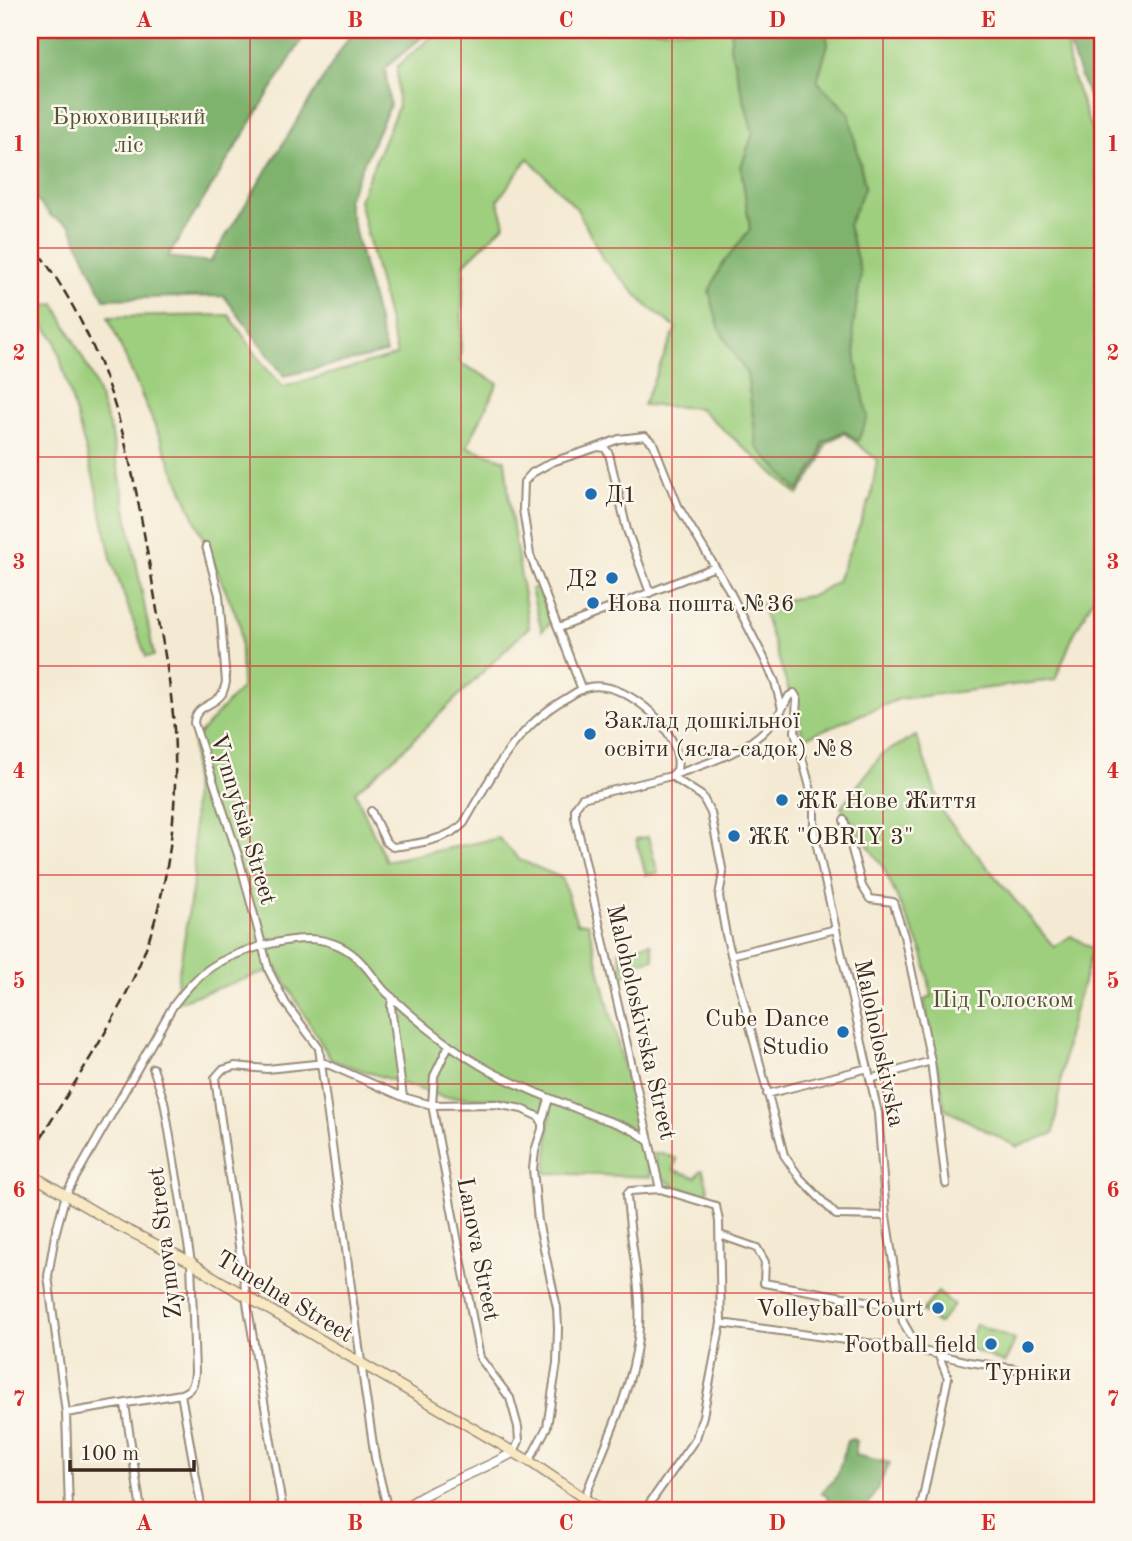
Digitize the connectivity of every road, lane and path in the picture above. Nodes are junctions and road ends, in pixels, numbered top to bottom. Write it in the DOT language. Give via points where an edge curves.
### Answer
graph roads {
  1 [pos="598,447"];
  2 [pos="206,546"];
  3 [pos="715,567"];
  4 [pos="650,593"];
  5 [pos="559,628"];
  6 [pos="582,690"];
  7 [pos="782,709"];
  8 [pos="671,776"];
  9 [pos="371,811"];
  10 [pos="844,820"];
  11 [pos="836,929"];
  12 [pos="263,946"];
  13 [pos="731,955"];
  14 [pos="392,997"];
  15 [pos="449,1045"];
  16 [pos="932,1061"];
  17 [pos="322,1062"];
  18 [pos="153,1068"];
  19 [pos="868,1068"];
  20 [pos="870,1079"];
  21 [pos="767,1094"];
  22 [pos="403,1097"];
  23 [pos="549,1098"];
  24 [pos="432,1105"];
  25 [pos="542,1122"];
  26 [pos="649,1143"];
  27 [pos="35,1177"];
  28 [pos="946,1184"];
  29 [pos="660,1189"];
  30 [pos="66,1194"];
  31 [pos="886,1216"];
  32 [pos="720,1234"];
  33 [pos="191,1262"];
  34 [pos="247,1297"];
  35 [pos="900,1307"];
  36 [pos="721,1323"];
  37 [pos="919,1350"];
  38 [pos="939,1356"];
  39 [pos="361,1364"];
  40 [pos="1016,1369"];
  41 [pos="181,1394"];
  42 [pos="125,1404"];
  43 [pos="66,1413"];
  44 [pos="513,1452"];
  45 [pos="529,1461"];
  46 [pos="585,1497"];
  47 [pos="69,1511"];
  48 [pos="141,1511"];
  49 [pos="202,1511"];
  50 [pos="283,1511"];
  51 [pos="388,1511"];
  52 [pos="400,1511"];
  53 [pos="603,1511"];
  54 [pos="644,1511"];
  55 [pos="920,1511"];
  1 -- 3 [label="street" via="631,436 645,436 653,443 679,508"];
  1 -- 4 [label="street" via="609,454 627,530"];
  1 -- 5 [label="street" via="552,462 524,482 530,555"];
  2 -- 12 [label="street, Vynnytsia Street" via="219,595 226,682 222,695 199,709 194,723"];
  3 -- 4 [label="street"];
  3 -- 7 [label="street" via="764,657"];
  4 -- 5 [label="street"];
  5 -- 6 [label="street"];
  6 -- 8 [label="street" via="590,687 622,693 661,722 677,756 677,770"];
  6 -- 9 [label="street" via="532,721 458,830 393,847"];
  7 -- 8 [label="street" via="772,727 736,752"];
  7 -- 11 [label="street, Maloholoskivska" via="794,693 795,732 814,802 814,833"];
  8 -- 13 [label="street" via="702,796 709,808 722,868 719,896"];
  8 -- 26 [label="street, Maloholoskivska Street" via="582,798 575,808"];
  10 -- 16 [label="street" via="866,893 870,899 892,902"];
  11 -- 13 [label="street"];
  11 -- 19 [label="street, Maloholoskivska"];
  12 -- 14 [label="street" via="300,938 339,946 362,962"];
  12 -- 17 [label="street, Vynnytsia Street" via="273,981 316,1042"];
  12 -- 30 [label="street" via="229,955 186,988"];
  13 -- 21 [label="street"];
  14 -- 15 [label="street"];
  14 -- 22 [label="street"];
  15 -- 23 [label="street" via="507,1080"];
  15 -- 24 [label="street, Lanova Street" via="434,1076"];
  16 -- 20 [label="street"];
  16 -- 28 [label="street"];
  17 -- 22 [label="street"];
  17 -- 34 [label="street" via="267,1069 234,1066 215,1079"];
  17 -- 39 [label="street, Vynnytsia Street"];
  18 -- 33 [label="street, Zymova Street" via="164,1101"];
  19 -- 20 [label="street, Maloholoskivska"];
  19 -- 21 [label="street"];
  20 -- 31 [label="street, Maloholoskivska" via="878,1113"];
  21 -- 31 [label="street" via="784,1155 809,1188 836,1215"];
  22 -- 24 [label="street"];
  23 -- 25 [label="street"];
  23 -- 26 [label="street" via="613,1122"];
  24 -- 25 [label="street" via="495,1104 522,1109"];
  24 -- 44 [label="street, Lanova Street" via="480,1358 510,1398 519,1441"];
  25 -- 45 [label="street" via="533,1169 538,1221 557,1308 557,1363 547,1427"];
  26 -- 29 [label="street, Maloholoskivska Street"];
  27 -- 30 [label="main road, Tunelna Street"];
  29 -- 32 [label="street" via="716,1206"];
  29 -- 46 [label="street" via="630,1191 626,1196 636,1266 638,1339 616,1417"];
  30 -- 33 [label="main road, Tunelna Street"];
  30 -- 43 [label="street" via="48,1276"];
  31 -- 35 [label="street, Maloholoskivska"];
  32 -- 35 [label="street" via="757,1248 765,1262 764,1283"];
  32 -- 36 [label="street"];
  33 -- 34 [label="main road, Tunelna Street"];
  33 -- 41 [label="street, Zymova Street" via="195,1372 194,1385"];
  34 -- 39 [label="main road, Tunelna Street"];
  34 -- 50 [label="street"];
  35 -- 37 [label="street, Maloholoskivska"];
  36 -- 37 [label="street"];
  36 -- 54 [label="street" via="696,1438"];
  37 -- 38 [label="street"];
  38 -- 40 [label="street"];
  38 -- 55 [label="street" via="948,1378"];
  39 -- 44 [label="main road, Tunelna Street"];
  39 -- 51 [label="street, Vynnytsia Street"];
  41 -- 42 [label="street"];
  41 -- 49 [label="street"];
  42 -- 43 [label="street"];
  42 -- 48 [label="street"];
  43 -- 47 [label="street"];
  44 -- 45 [label="main road, Tunelna Street"];
  44 -- 52 [label="street"];
  45 -- 46 [label="main road, Tunelna Street"];
  46 -- 53 [label="main road, Tunelna Street"];
}
